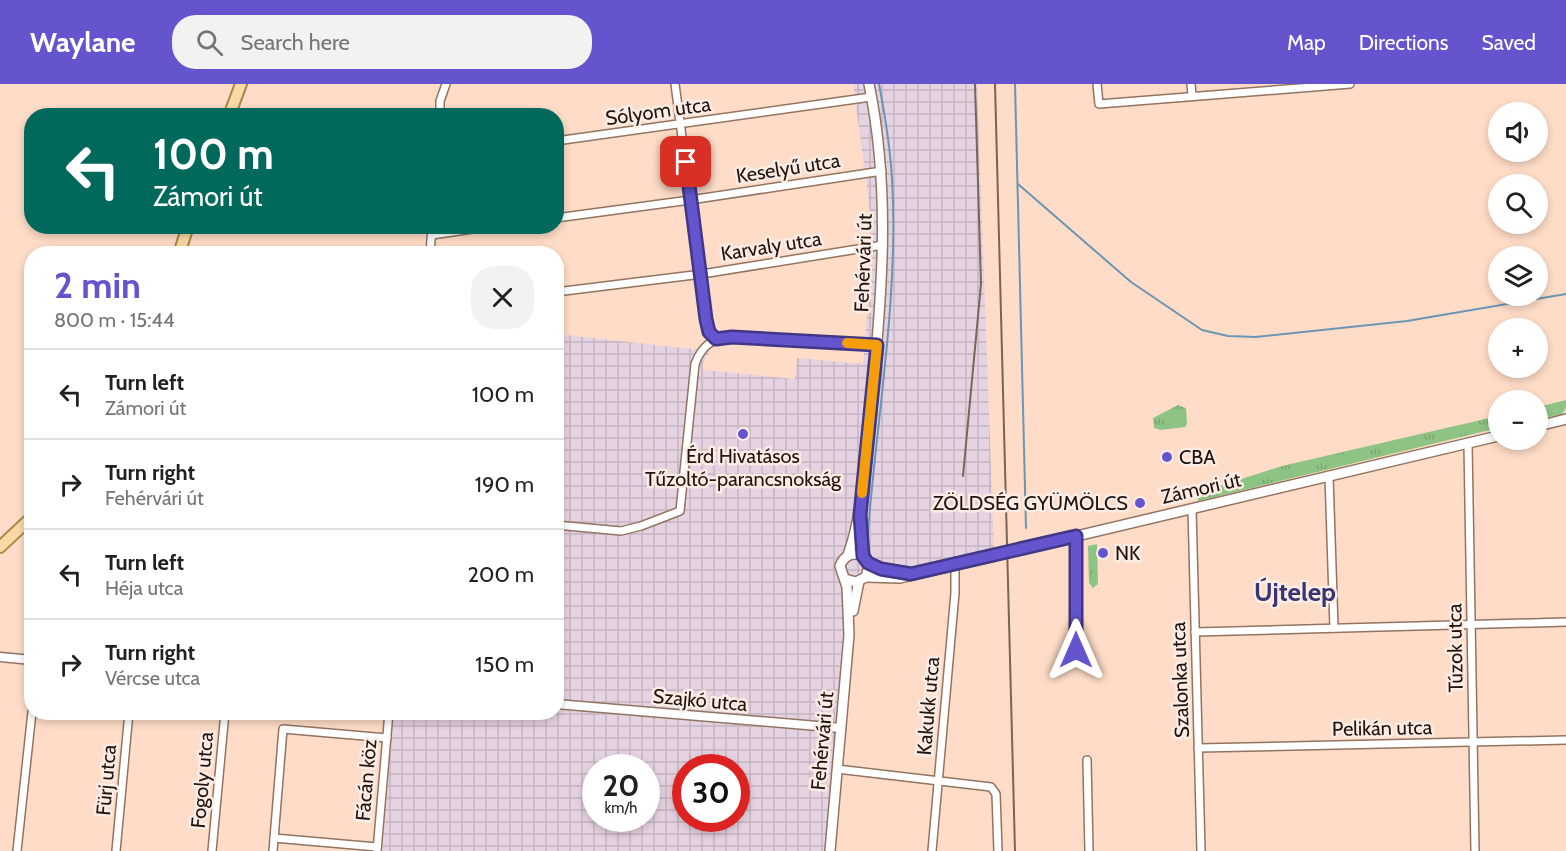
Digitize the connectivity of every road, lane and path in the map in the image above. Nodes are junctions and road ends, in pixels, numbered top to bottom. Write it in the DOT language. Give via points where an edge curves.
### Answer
graph roads {
  1 [pos="241,84"];
  2 [pos="446,84"];
  3 [pos="675,84"];
  4 [pos="869,84"];
  5 [pos="1097,84"];
  6 [pos="1191,84"];
  7 [pos="1350,84"];
  8 [pos="1288,86"];
  9 [pos="1192,95"];
  10 [pos="871,97"];
  11 [pos="232,108"];
  12 [pos="441,108"];
  13 [pos="681,124"];
  14 [pos="564,140"];
  15 [pos="882,171"];
  16 [pos="690,200"];
  17 [pos="564,217"];
  18 [pos="883,245"];
  19 [pos="702,274"];
  20 [pos="564,291"];
  21 [pos="716,339"];
  22 [pos="877,345"];
  23 [pos="1566,420"];
  24 [pos="1548,424"];
  25 [pos="1488,439"];
  26 [pos="1468,444"];
  27 [pos="1329,476"];
  28 [pos="1192,508"];
  29 [pos="860,515"];
  30 [pos="24,524"];
  31 [pos="564,526"];
  32 [pos="1076,536"];
  33 [pos="0,547"];
  34 [pos="848,555"];
  35 [pos="866,560"];
  36 [pos="955,565"];
  37 [pos="911,574"];
  38 [pos="845,579"];
  39 [pos="862,579"];
  40 [pos="1566,622"];
  41 [pos="1472,624"];
  42 [pos="1334,628"];
  43 [pos="1195,632"];
  44 [pos="849,635"];
  45 [pos="1076,650"];
  46 [pos="0,657"];
  47 [pos="24,659"];
  48 [pos="564,705"];
  49 [pos="31,720"];
  50 [pos="128,720"];
  51 [pos="224,720"];
  52 [pos="388,720"];
  53 [pos="841,728"];
  54 [pos="387,738"];
  55 [pos="1566,740"];
  56 [pos="1474,742"];
  57 [pos="1198,748"];
  58 [pos="1087,760"];
  59 [pos="837,769"];
  60 [pos="938,780"];
  61 [pos="274,838"];
  62 [pos="377,849"];
  63 [pos="17,851"];
  64 [pos="116,851"];
  65 [pos="212,851"];
  66 [pos="273,851"];
  67 [pos="831,851"];
  68 [pos="932,851"];
  69 [pos="998,851"];
  70 [pos="1089,851"];
  71 [pos="1201,851"];
  72 [pos="1475,851"];
  1 -- 11 [label="main road"];
  2 -- 12 [label="street"];
  3 -- 13 [label="street"];
  4 -- 10 [label="main road, Fehérvári út"];
  5 -- 9 [label="street" via="1099,104"];
  6 -- 9 [label="street"];
  7 -- 8 [label="street"];
  8 -- 9 [label="street"];
  10 -- 13 [label="street, Sólyom utca"];
  10 -- 15 [label="main road, Fehérvári út"];
  13 -- 14 [label="street, Sólyom utca"];
  13 -- 16 [label="street"];
  15 -- 16 [label="street, Keselyű utca"];
  15 -- 18 [label="main road, Fehérvári út"];
  16 -- 17 [label="street, Keselyű utca"];
  16 -- 19 [label="street"];
  18 -- 19 [label="street, Karvaly utca"];
  18 -- 22 [label="main road, Fehérvári út"];
  19 -- 20 [label="street, Karvaly utca"];
  19 -- 21 [label="street" via="707,326"];
  21 -- 22 [label="street"];
  21 -- 31 [label="street" via="702,349 695,364 680,511 621,531"];
  22 -- 29 [label="main road, Fehérvári út"];
  23 -- 24 [label="main road"];
  25 -- 26 [label="main road, Zámori út"];
  26 -- 27 [label="main road, Zámori út"];
  26 -- 41 [label="street, Túzok utca"];
  27 -- 28 [label="main road, Zámori út"];
  27 -- 42 [label="street"];
  28 -- 32 [label="main road, Zámori út"];
  28 -- 43 [label="street, Szalonka utca"];
  29 -- 34 [label="main road, Fehérvári út"];
  29 -- 35 [label="main road, Fehérvári út"];
  30 -- 33 [label="main road"];
  32 -- 36 [label="main road, Zámori út"];
  32 -- 45 [label="street"];
  34 -- 35 [label="main road" via="856,554"];
  34 -- 38 [label="main road" via="840,566"];
  35 -- 37 [label="main road, Zámori út" via="881,569"];
  35 -- 39 [label="main road" via="869,570"];
  36 -- 37 [label="main road, Zámori út"];
  36 -- 60 [label="street, Kakukk utca"];
  37 -- 39 [label="main road, Zámori út"];
  38 -- 39 [label="main road"];
  38 -- 44 [label="main road, Fehérvári út"];
  39 -- 44 [label="main road, Fehérvári út"];
  40 -- 41 [label="street"];
  41 -- 42 [label="street"];
  41 -- 56 [label="street, Túzok utca"];
  42 -- 43 [label="street"];
  43 -- 57 [label="street, Szalonka utca"];
  44 -- 53 [label="main road, Fehérvári út"];
  46 -- 47 [label="street"];
  48 -- 53 [label="street, Szajkó utca"];
  49 -- 63 [label="street"];
  50 -- 64 [label="street, Fürj utca"];
  51 -- 65 [label="street, Fogoly utca"];
  52 -- 54 [label="street, Fácán köz"];
  53 -- 59 [label="main road, Fehérvári út"];
  54 -- 61 [label="street" via="283,729"];
  54 -- 62 [label="street, Fácán köz"];
  55 -- 56 [label="street, Pelikán utca"];
  56 -- 57 [label="street, Pelikán utca"];
  56 -- 72 [label="street, Túzok utca"];
  57 -- 71 [label="street, Szalonka utca"];
  58 -- 70 [label="street"];
  59 -- 60 [label="street"];
  59 -- 67 [label="main road, Fehérvári út"];
  60 -- 68 [label="street, Kakukk utca"];
  60 -- 69 [label="street" via="991,787 996,794"];
  61 -- 62 [label="street"];
  61 -- 66 [label="street"];
}
